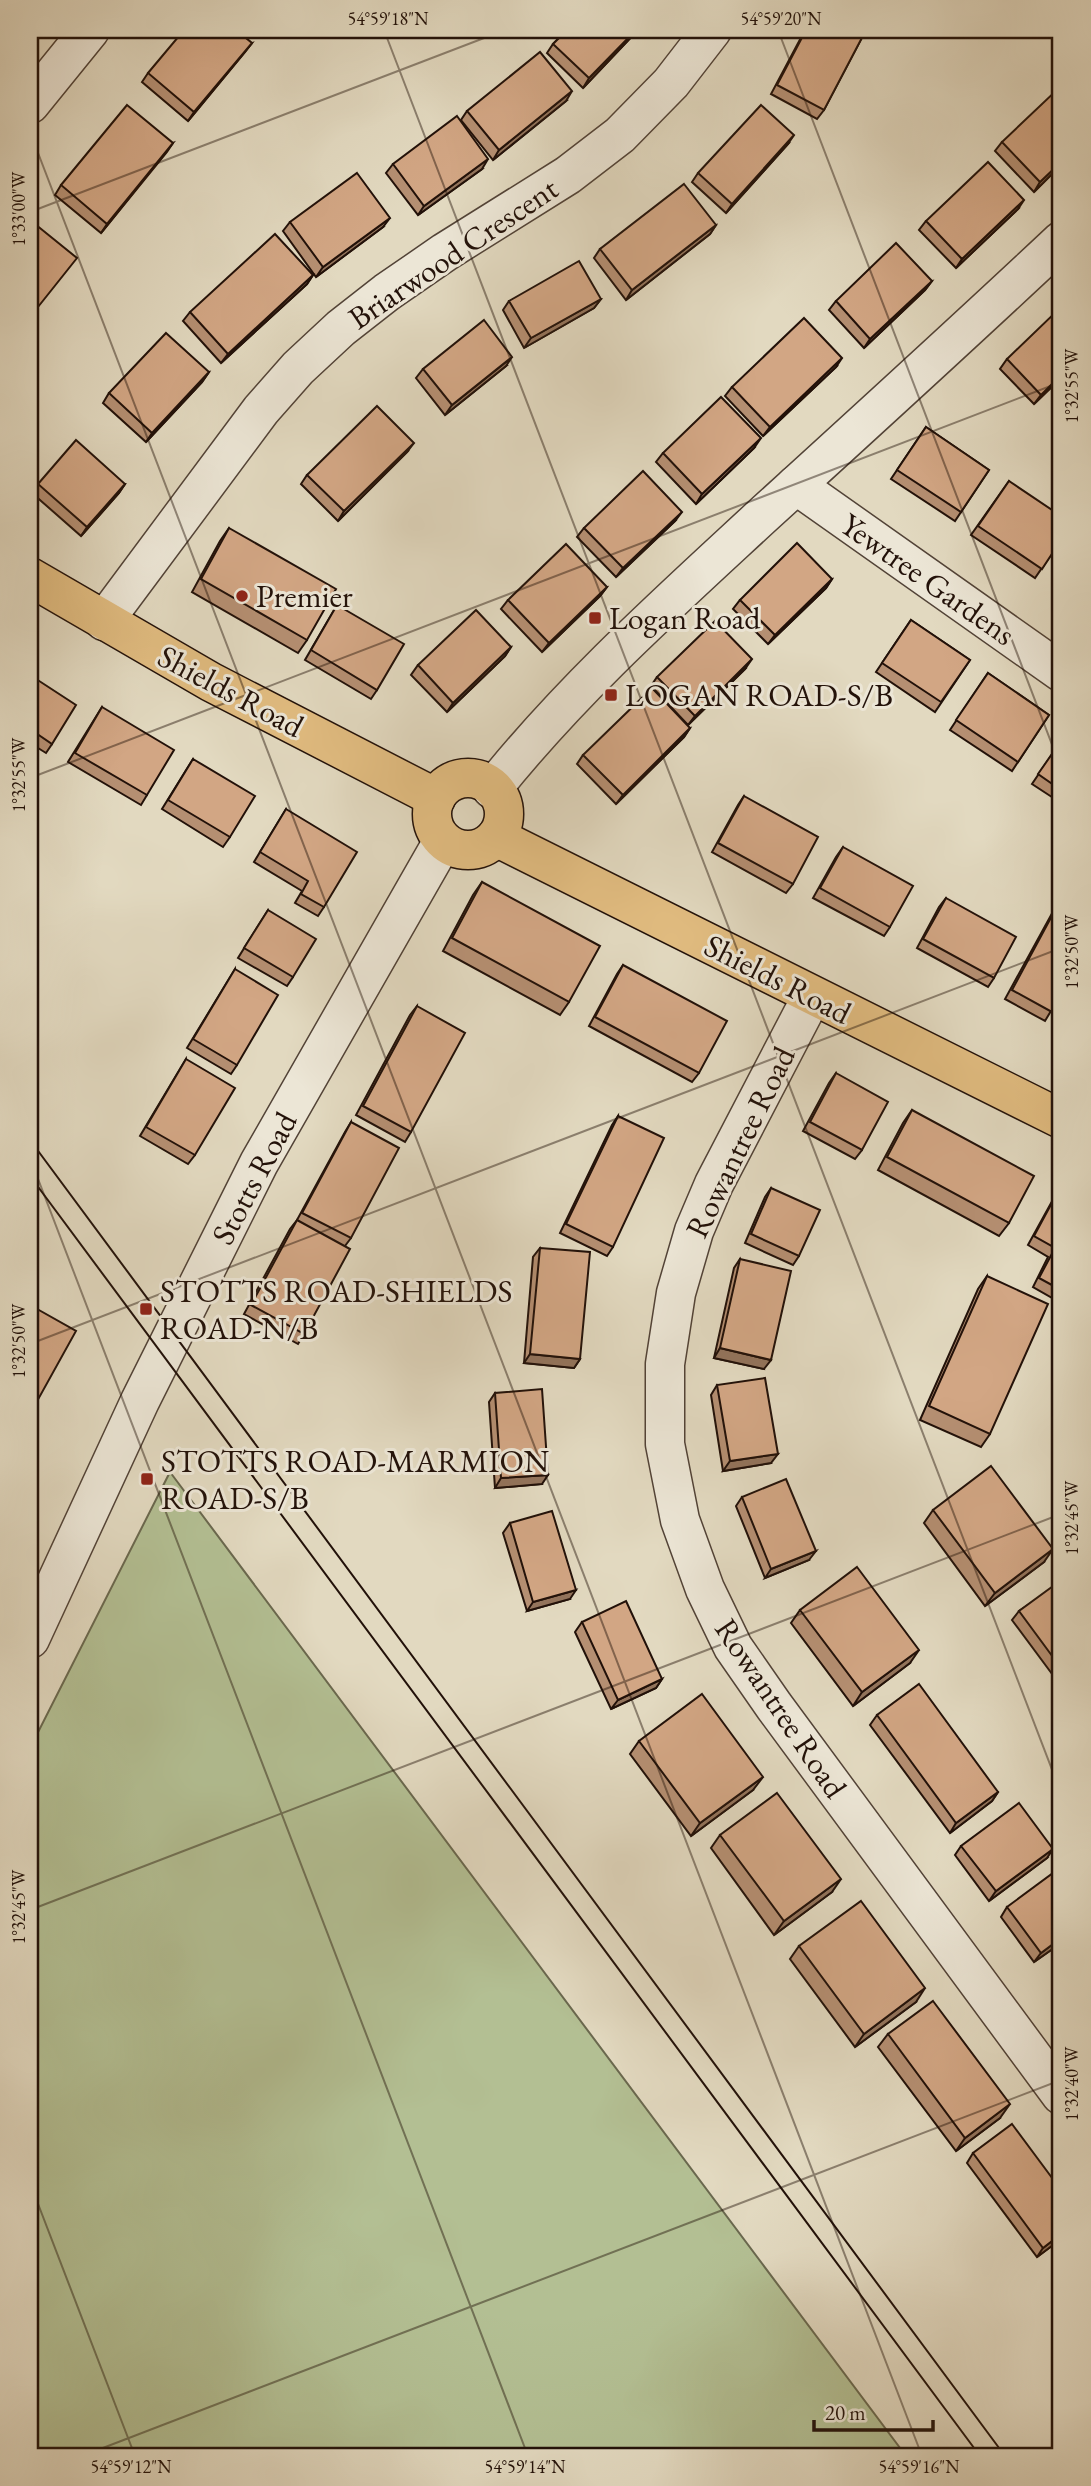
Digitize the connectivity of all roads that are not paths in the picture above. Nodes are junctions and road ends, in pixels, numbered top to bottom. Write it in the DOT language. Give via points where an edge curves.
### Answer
graph roads {
  1 [pos="90,30"];
  2 [pos="712,30"];
  3 [pos="30,104"];
  4 [pos="1061,241"];
  5 [pos="796,485"];
  6 [pos="30,577"];
  7 [pos="104,621"];
  8 [pos="1061,672"];
  9 [pos="492,789"];
  10 [pos="436,798"];
  11 [pos="496,837"];
  12 [pos="443,841"];
  13 [pos="812,996"];
  14 [pos="1061,1119"];
  15 [pos="30,1639"];
  16 [pos="1061,2095"];
  1 -- 3 [label="street"];
  2 -- 7 [label="street, Briarwood Crescent" via="671,83 620,135 568,176 387,292 298,368 261,410"];
  4 -- 5 [label="street"];
  5 -- 8 [label="street, Yewtree Gardens"];
  5 -- 9 [label="street" via="584,685"];
  6 -- 7 [label="main road, Shields Road"];
  7 -- 10 [label="main road, Shields Road"];
  9 -- 10 [label="main road" via="473,779 460,779 448,784"];
  9 -- 11 [label="main road" via="504,812"];
  10 -- 12 [label="main road" via="432,818"];
  11 -- 12 [label="main road" via="467,850"];
  11 -- 13 [label="main road, Shields Road"];
  12 -- 15 [label="street, Stotts Road" via="259,1163 140,1401"];
  13 -- 14 [label="main road, Shields Road"];
  13 -- 16 [label="street, Rowantree Road" via="714,1184 676,1293 664,1364 665,1444 680,1520 733,1647"];
}
